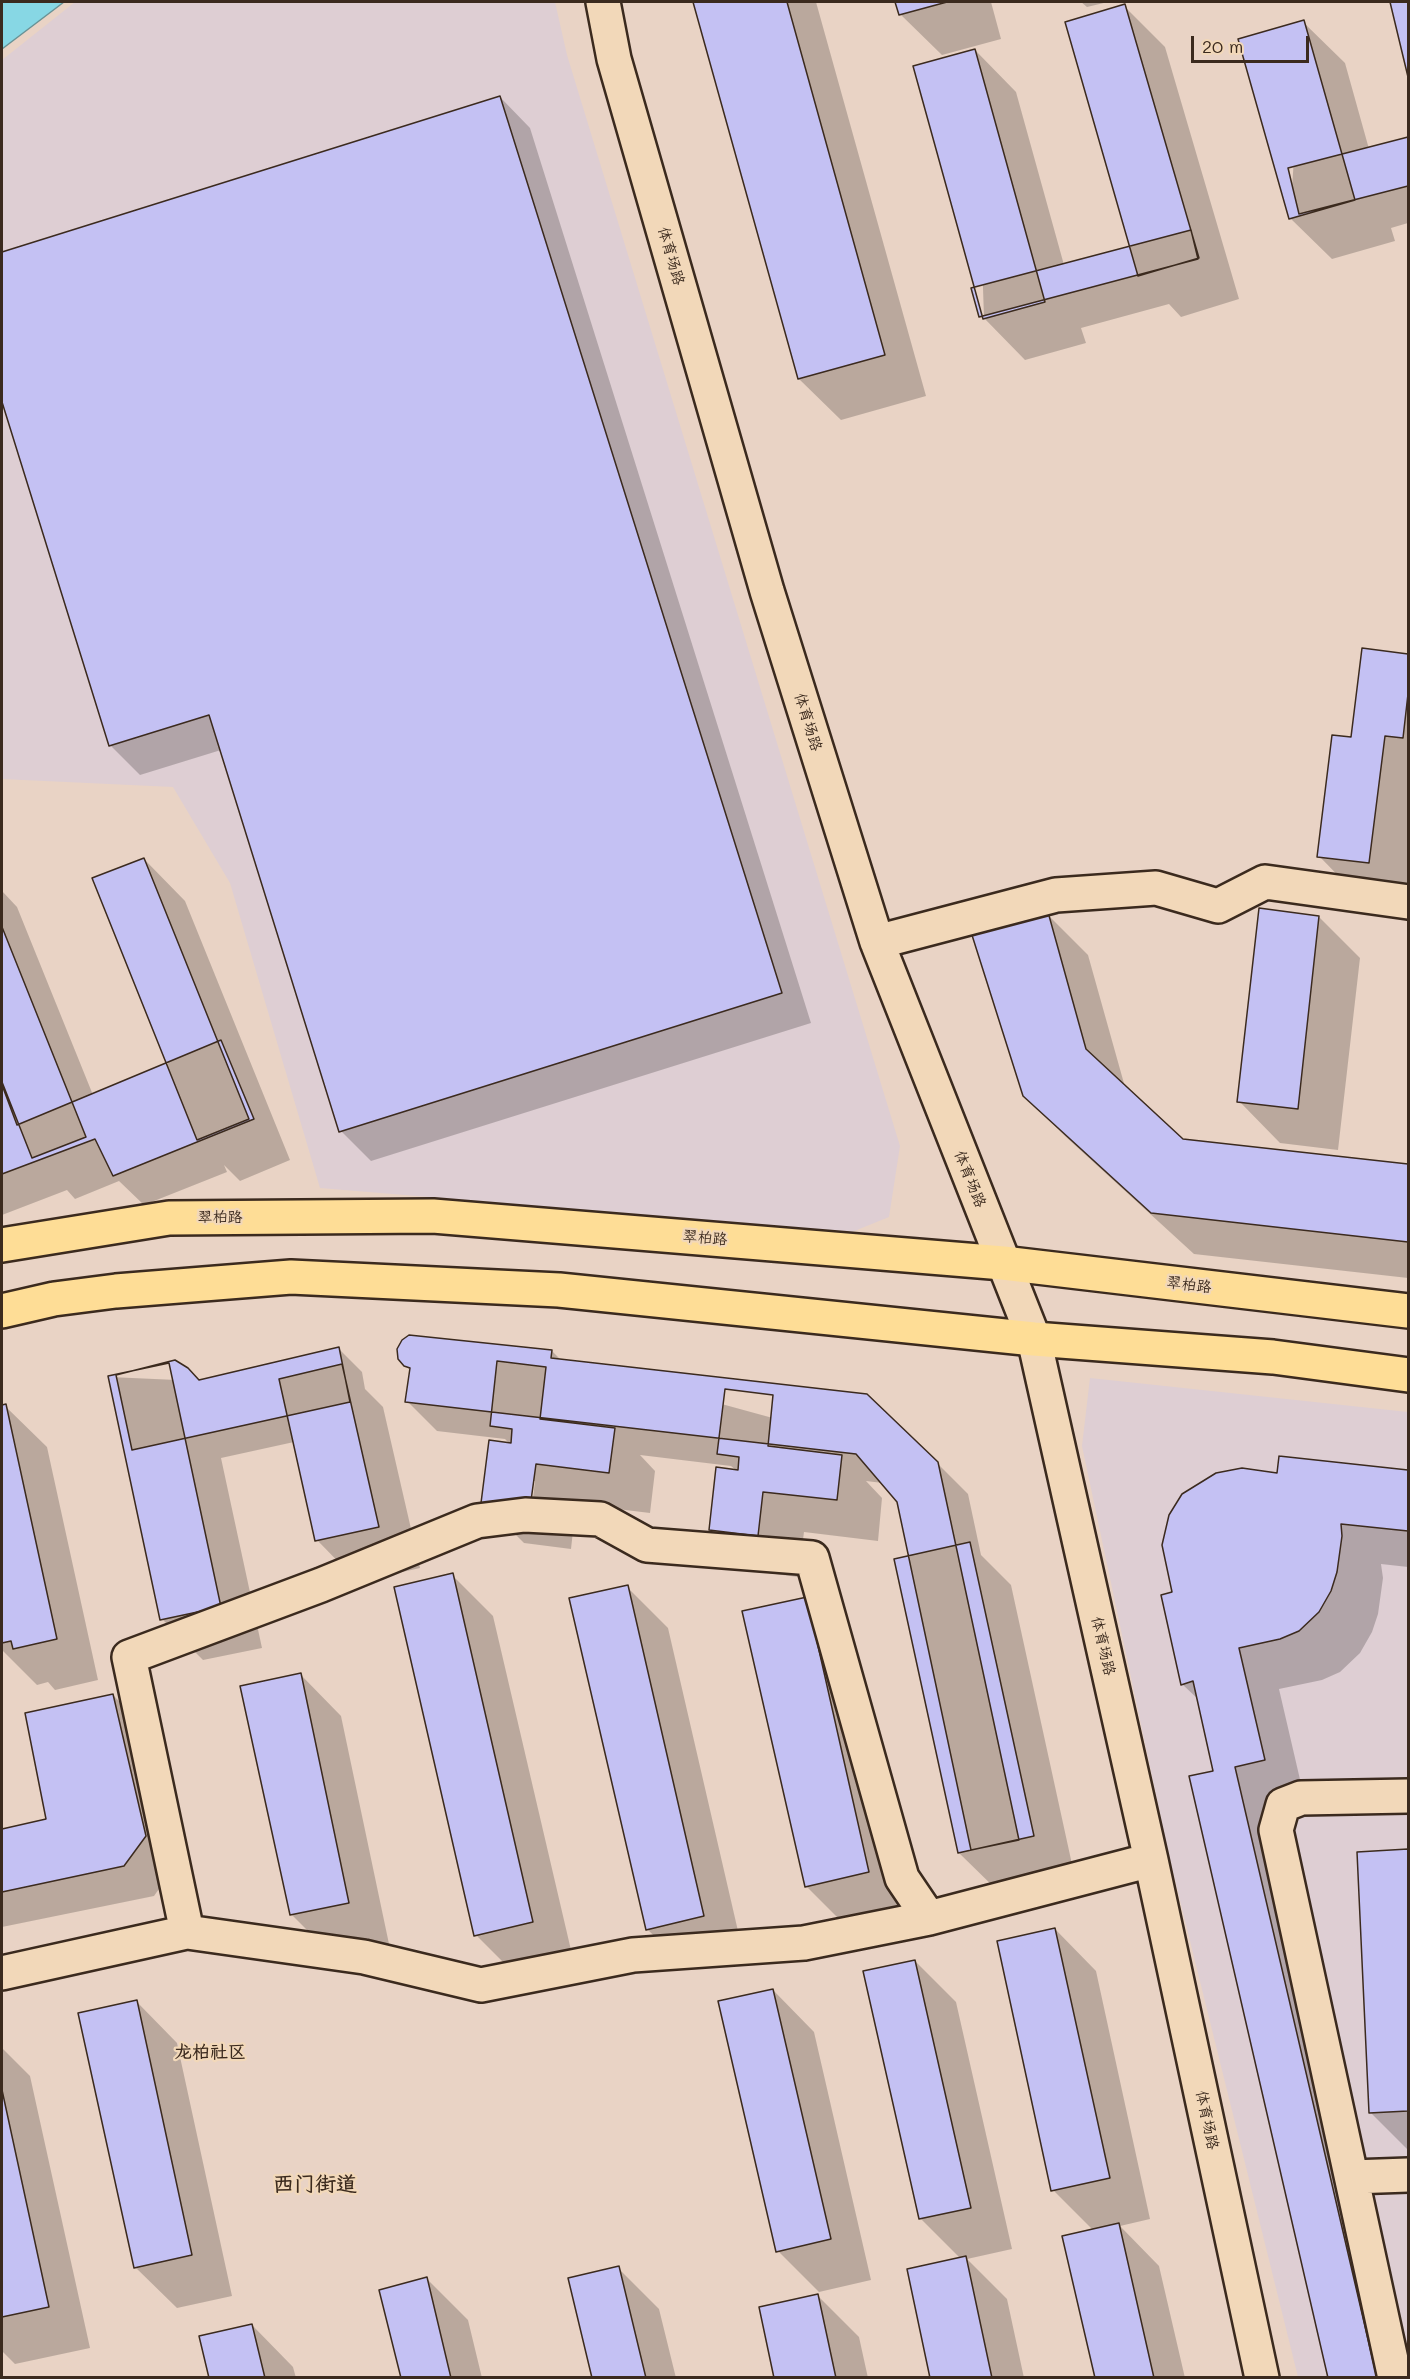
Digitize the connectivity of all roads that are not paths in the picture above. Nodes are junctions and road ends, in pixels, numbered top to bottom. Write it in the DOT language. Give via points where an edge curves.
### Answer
graph roads {
  1 [pos="603,2"];
  2 [pos="1408,902"];
  3 [pos="877,942"];
  4 [pos="2,1245"];
  5 [pos="1003,1263"];
  6 [pos="2,1311"];
  7 [pos="1408,1311"];
  8 [pos="1034,1339"];
  9 [pos="1408,1375"];
  10 [pos="1408,1796"];
  11 [pos="1151,1860"];
  12 [pos="928,1918"];
  13 [pos="187,1932"];
  14 [pos="2,1973"];
  15 [pos="1408,2175"];
  16 [pos="1352,2177"];
  17 [pos="1262,2378"];
  18 [pos="1395,2378"];
  1 -- 3 [label="street, 体育场路" via="614,59 758,557"];
  2 -- 3 [label="street" via="1265,882 1218,906 1156,888 1056,895"];
  3 -- 5 [label="street, 体育场路"];
  4 -- 5 [label="main road, 翠柏路" via="169,1218 433,1216"];
  5 -- 7 [label="main road, 翠柏路"];
  5 -- 8 [label="street, 体育场路"];
  6 -- 8 [label="main road" via="116,1291 291,1277 559,1290"];
  8 -- 9 [label="main road" via="1273,1358"];
  8 -- 11 [label="street, 体育场路"];
  10 -- 16 [label="street" via="1301,1798 1283,1805 1276,1830"];
  11 -- 12 [label="street"];
  11 -- 17 [label="street, 体育场路"];
  12 -- 13 [label="street" via="804,1943 633,1956 481,1985 364,1957"];
  12 -- 13 [label="street" via="902,1878 812,1558 647,1545 600,1519 525,1515 477,1521 129,1657"];
  13 -- 14 [label="street"];
  15 -- 16 [label="street"];
  16 -- 18 [label="street"];
}
